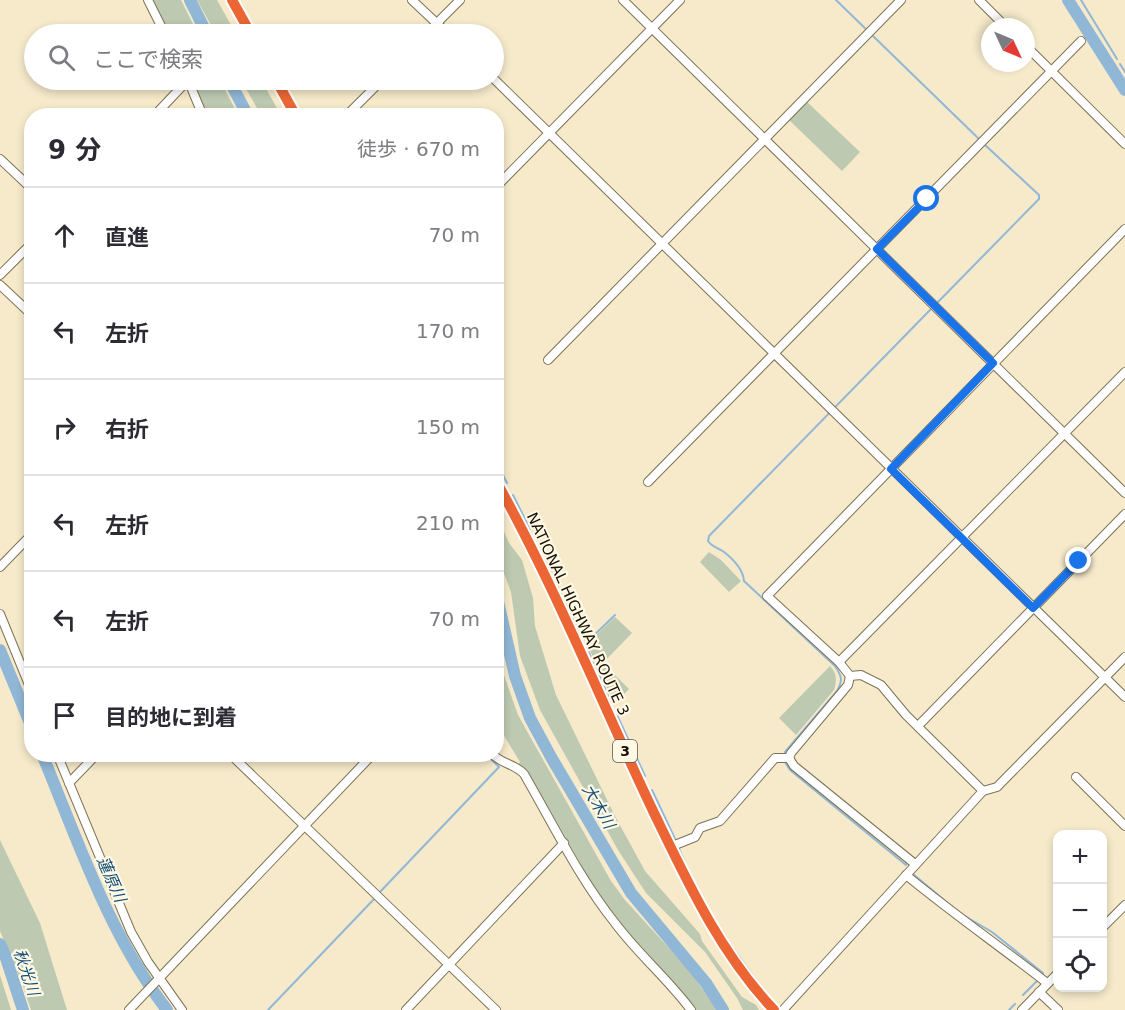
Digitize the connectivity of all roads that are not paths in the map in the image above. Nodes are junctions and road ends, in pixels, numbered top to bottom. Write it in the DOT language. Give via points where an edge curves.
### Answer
graph roads {
  1 [pos="148,0"];
  2 [pos="232,0"];
  3 [pos="412,0"];
  4 [pos="460,0"];
  5 [pos="623,0"];
  6 [pos="680,0"];
  7 [pos="901,0"];
  8 [pos="979,0"];
  9 [pos="997,18"];
  10 [pos="160,24"];
  11 [pos="245,24"];
  12 [pos="437,24"];
  13 [pos="652,29"];
  14 [pos="1081,41"];
  15 [pos="1035,55"];
  16 [pos="1051,71"];
  17 [pos="504,89"];
  18 [pos="179,90"];
  19 [pos="192,90"];
  20 [pos="282,90"];
  21 [pos="372,90"];
  22 [pos="162,108"];
  23 [pos="200,108"];
  24 [pos="292,108"];
  25 [pos="354,108"];
  26 [pos="549,134"];
  27 [pos="765,139"];
  28 [pos="1125,144"];
  29 [pos="0,159"];
  30 [pos="504,180"];
  31 [pos="24,182"];
  32 [pos="1125,229"];
  33 [pos="661,244"];
  34 [pos="877,249"];
  35 [pos="24,251"];
  36 [pos="0,275"];
  37 [pos="0,285"];
  38 [pos="24,308"];
  39 [pos="773,354"];
  40 [pos="548,360"];
  41 [pos="993,363"];
  42 [pos="1125,372"];
  43 [pos="1065,433"];
  44 [pos="891,469"];
  45 [pos="648,482"];
  46 [pos="1125,492"];
  47 [pos="504,495"];
  48 [pos="1125,514"];
  49 [pos="961,538"];
  50 [pos="24,542"];
  51 [pos="0,567"];
  52 [pos="1033,608"];
  53 [pos="0,614"];
  54 [pos="1125,657"];
  55 [pos="839,662"];
  56 [pos="24,672"];
  57 [pos="850,676"];
  58 [pos="1105,677"];
  59 [pos="1125,698"];
  60 [pos="918,726"];
  61 [pos="785,758"];
  62 [pos="60,762"];
  63 [pos="89,762"];
  64 [pos="238,762"];
  65 [pos="365,762"];
  66 [pos="504,762"];
  67 [pos="1076,777"];
  68 [pos="69,783"];
  69 [pos="983,791"];
  70 [pos="304,826"];
  71 [pos="1125,826"];
  72 [pos="564,843"];
  73 [pos="670,847"];
  74 [pos="915,864"];
  75 [pos="906,875"];
  76 [pos="1125,905"];
  77 [pos="1107,923"];
  78 [pos="450,965"];
  79 [pos="159,978"];
  80 [pos="1053,978"];
  81 [pos="1047,983"];
  82 [pos="1039,992"];
  83 [pos="686,1008"];
  84 [pos="129,1010"];
  85 [pos="182,1010"];
  86 [pos="406,1010"];
  87 [pos="496,1010"];
  88 [pos="774,1010"];
  89 [pos="783,1010"];
  90 [pos="1022,1010"];
  91 [pos="1058,1010"];
  1 -- 10 [label="street"];
  2 -- 11 [label="highway"];
  3 -- 12 [label="street"];
  4 -- 12 [label="street"];
  5 -- 13 [label="street"];
  6 -- 13 [label="street"];
  7 -- 27 [label="street"];
  8 -- 9 [label="street"];
  13 -- 26 [label="street"];
  13 -- 27 [label="street"];
  14 -- 16 [label="street"];
  15 -- 16 [label="street"];
  16 -- 28 [label="street"];
  16 -- 34 [label="street"];
  17 -- 26 [label="street"];
  18 -- 22 [label="street"];
  19 -- 23 [label="street"];
  20 -- 24 [label="highway"];
  21 -- 25 [label="street"];
  26 -- 30 [label="street"];
  26 -- 33 [label="street"];
  27 -- 33 [label="street"];
  27 -- 34 [label="street"];
  29 -- 31 [label="street"];
  32 -- 41 [label="street"];
  33 -- 39 [label="street"];
  33 -- 40 [label="street"];
  34 -- 39 [label="street"];
  34 -- 41 [label="street"];
  35 -- 36 [label="street"];
  37 -- 38 [label="street"];
  39 -- 44 [label="street"];
  39 -- 45 [label="street"];
  41 -- 43 [label="street"];
  41 -- 44 [label="street"];
  42 -- 43 [label="street"];
  43 -- 46 [label="street"];
  43 -- 49 [label="street"];
  44 -- 49 [label="street"];
  44 -- 55 [label="street" via="767,596"];
  47 -- 73 [label="highway, NATIONAL HIGHWAY ROUTE 3 / 3"];
  48 -- 52 [label="street"];
  49 -- 52 [label="street"];
  49 -- 55 [label="street"];
  50 -- 51 [label="street"];
  52 -- 58 [label="street"];
  52 -- 60 [label="street"];
  53 -- 56 [label="street"];
  54 -- 58 [label="street"];
  55 -- 57 [label="street"];
  57 -- 60 [label="street" via="861,675 881,685"];
  57 -- 61 [label="street" via="848,685"];
  58 -- 59 [label="street"];
  58 -- 69 [label="street" via="997,787"];
  60 -- 69 [label="street"];
  61 -- 73 [label="street" via="775,758 720,821 700,828 695,837"];
  61 -- 74 [label="street"];
  62 -- 68 [label="street"];
  63 -- 68 [label="street"];
  64 -- 70 [label="street"];
  65 -- 70 [label="street"];
  66 -- 72 [label="street" via="524,774"];
  67 -- 71 [label="street"];
  68 -- 79 [label="street" via="131,932"];
  69 -- 74 [label="street"];
  70 -- 78 [label="street"];
  70 -- 79 [label="street"];
  72 -- 78 [label="street"];
  72 -- 83 [label="street" via="615,923"];
  73 -- 88 [label="highway, NATIONAL HIGHWAY ROUTE 3 / 3" via="715,934"];
  74 -- 75 [label="street"];
  75 -- 81 [label="street"];
  75 -- 89 [label="street"];
  76 -- 77 [label="street"];
  78 -- 86 [label="street"];
  78 -- 87 [label="street"];
  79 -- 84 [label="street"];
  79 -- 85 [label="street"];
  80 -- 81 [label="street"];
  81 -- 82 [label="street"];
  82 -- 90 [label="street"];
  82 -- 91 [label="street"];
}
